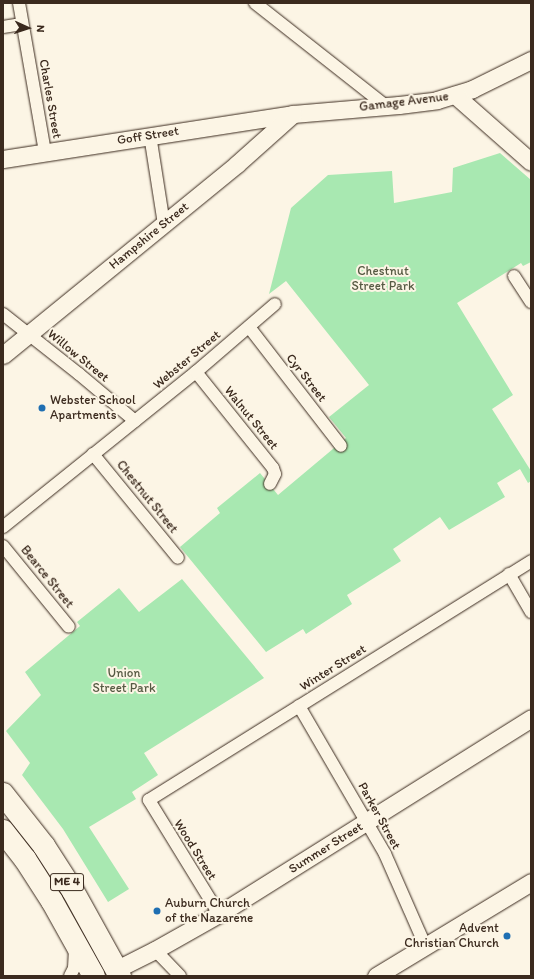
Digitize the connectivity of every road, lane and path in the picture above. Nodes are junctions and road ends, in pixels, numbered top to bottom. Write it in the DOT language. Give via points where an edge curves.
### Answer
graph roads {
  1 [pos="19,3"];
  2 [pos="255,3"];
  3 [pos="22,24"];
  4 [pos="3,27"];
  5 [pos="531,60"];
  6 [pos="455,95"];
  7 [pos="386,106"];
  8 [pos="293,114"];
  9 [pos="150,135"];
  10 [pos="45,152"];
  11 [pos="3,159"];
  12 [pos="531,162"];
  13 [pos="164,224"];
  14 [pos="514,276"];
  15 [pos="531,302"];
  16 [pos="275,304"];
  17 [pos="3,314"];
  18 [pos="249,326"];
  19 [pos="29,334"];
  20 [pos="3,355"];
  21 [pos="196,372"];
  22 [pos="135,421"];
  23 [pos="341,446"];
  24 [pos="93,454"];
  25 [pos="270,484"];
  26 [pos="3,527"];
  27 [pos="3,546"];
  28 [pos="178,558"];
  29 [pos="531,560"];
  30 [pos="509,574"];
  31 [pos="531,612"];
  32 [pos="70,627"];
  33 [pos="299,706"];
  34 [pos="531,718"];
  35 [pos="3,794"];
  36 [pos="149,800"];
  37 [pos="367,822"];
  38 [pos="3,831"];
  39 [pos="531,882"];
  40 [pos="219,914"];
  41 [pos="75,943"];
  42 [pos="425,945"];
  43 [pos="155,950"];
  44 [pos="118,972"];
  45 [pos="70,976"];
  46 [pos="94,976"];
  47 [pos="180,976"];
  48 [pos="376,976"];
  1 -- 3 [label="street, Charles Street"];
  2 -- 7 [label="street"];
  3 -- 4 [label="street"];
  3 -- 10 [label="street, Charles Street"];
  5 -- 6 [label="street, Gamage Avenue"];
  6 -- 7 [label="street, Gamage Avenue" via="437,100"];
  6 -- 12 [label="street"];
  7 -- 8 [label="street, Gamage Avenue"];
  8 -- 9 [label="street, Goff Street"];
  8 -- 13 [label="street, Hampshire Street"];
  9 -- 10 [label="street, Goff Street"];
  9 -- 13 [label="street"];
  10 -- 11 [label="street, Goff Street"];
  13 -- 19 [label="street, Hampshire Street"];
  14 -- 15 [label="street"];
  16 -- 18 [label="street, Webster Street"];
  17 -- 19 [label="street, Willow Street"];
  18 -- 21 [label="street, Webster Street"];
  18 -- 23 [label="street, Cyr Street"];
  19 -- 20 [label="street, Hampshire Street"];
  19 -- 22 [label="street, Willow Street"];
  21 -- 22 [label="street, Webster Street"];
  21 -- 25 [label="street, Walnut Street" via="273,468 275,474"];
  22 -- 24 [label="street, Webster Street"];
  24 -- 26 [label="street, Webster Street"];
  24 -- 28 [label="street, Chestnut Street"];
  27 -- 32 [label="street, Bearce Street"];
  29 -- 30 [label="street, Winter Street"];
  30 -- 31 [label="street"];
  30 -- 33 [label="street, Winter Street"];
  33 -- 36 [label="street, Winter Street"];
  33 -- 37 [label="street, Parker Street"];
  34 -- 37 [label="street, Summer Street"];
  35 -- 44 [label="highway, ME 4" via="44,846 73,891"];
  36 -- 40 [label="street, Wood Street"];
  37 -- 40 [label="street, Summer Street"];
  37 -- 42 [label="street, Parker Street" via="385,854"];
  38 -- 41 [label="highway, ME 4" via="25,859"];
  39 -- 42 [label="street"];
  40 -- 43 [label="street, Summer Street"];
  41 -- 45 [label="street" via="74,968"];
  41 -- 46 [label="highway, ME 4"];
  42 -- 48 [label="street"];
  43 -- 44 [label="street, Summer Street"];
  43 -- 47 [label="street"];
}
